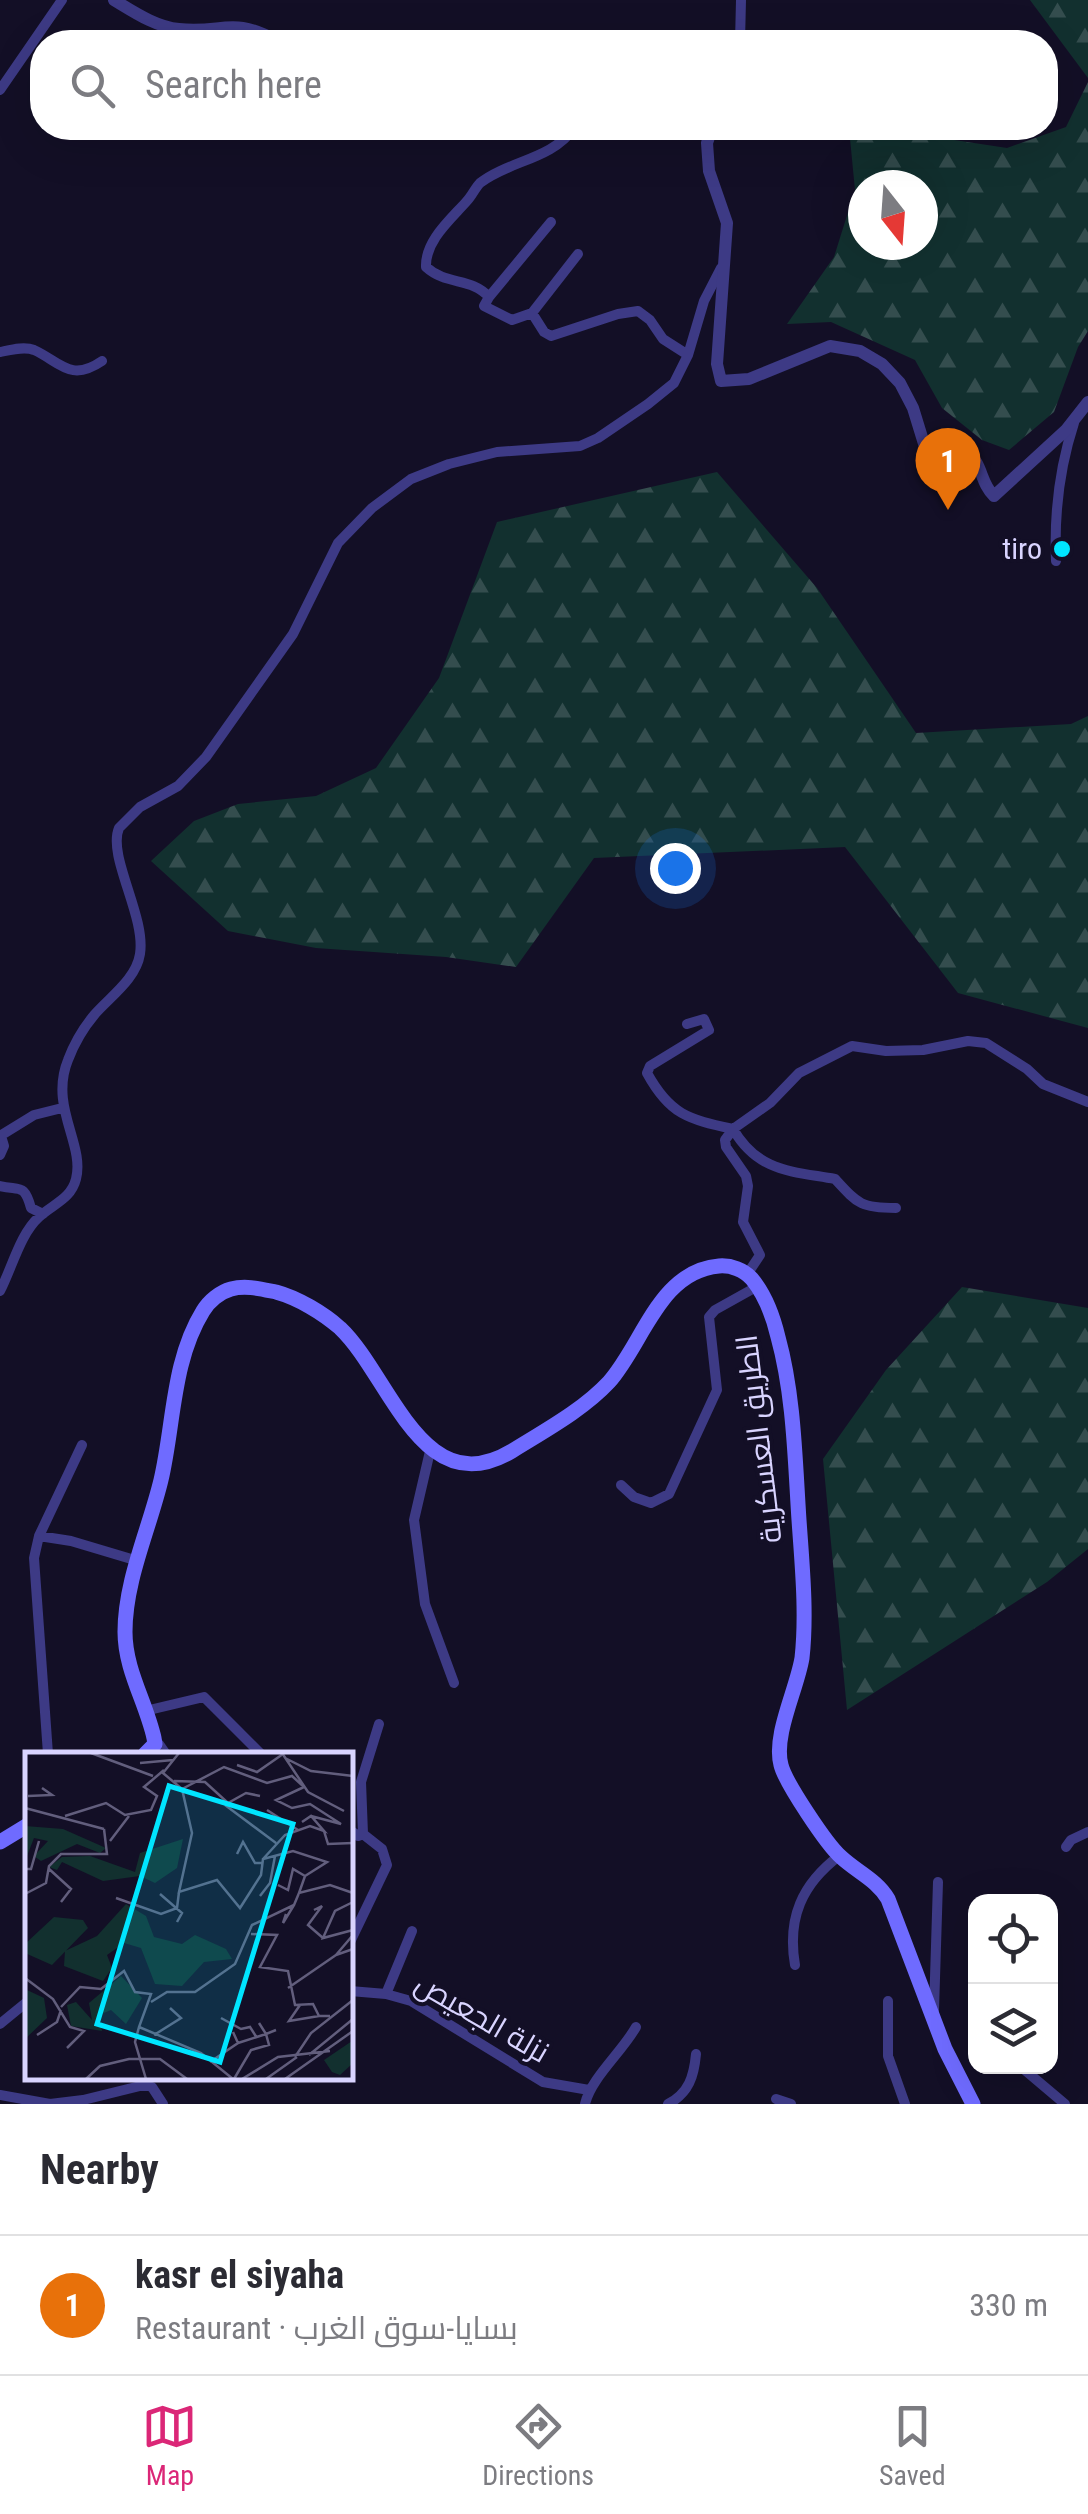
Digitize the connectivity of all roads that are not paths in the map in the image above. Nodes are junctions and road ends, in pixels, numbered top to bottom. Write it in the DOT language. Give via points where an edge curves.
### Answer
graph roads {
  1 [pos="62,0"];
  2 [pos="114,0"];
  3 [pos="742,0"];
  4 [pos="41,30"];
  5 [pos="193,30"];
  6 [pos="193,30"];
  7 [pos="250,30"];
  8 [pos="741,30"];
  9 [pos="30,46"];
  10 [pos="0,90"];
  11 [pos="565,140"];
  12 [pos="709,140"];
  13 [pos="551,222"];
  14 [pos="578,254"];
  15 [pos="721,268"];
  16 [pos="490,297"];
  17 [pos="532,313"];
  18 [pos="0,352"];
  19 [pos="688,355"];
  20 [pos="102,361"];
  21 [pos="1088,402"];
  22 [pos="1074,422"];
  23 [pos="1056,561"];
  24 [pos="687,1024"];
  25 [pos="1088,1102"];
  26 [pos="62,1108"];
  27 [pos="733,1129"];
  28 [pos="0,1136"];
  29 [pos="0,1155"];
  30 [pos="0,1186"];
  31 [pos="896,1208"];
  32 [pos="43,1214"];
  33 [pos="752,1280"];
  34 [pos="0,1291"];
  35 [pos="82,1446"];
  36 [pos="431,1448"];
  37 [pos="620,1485"];
  38 [pos="39,1536"];
  39 [pos="138,1561"];
  40 [pos="454,1683"];
  41 [pos="146,1711"];
  42 [pos="379,1724"];
  43 [pos="155,1751"];
  44 [pos="48,1752"];
  45 [pos="259,1752"];
  46 [pos="25,1827"];
  47 [pos="352,1832"];
  48 [pos="1088,1832"];
  49 [pos="364,1834"];
  50 [pos="0,1842"];
  51 [pos="1066,1846"];
  52 [pos="839,1856"];
  53 [pos="938,1882"];
  54 [pos="412,1931"];
  55 [pos="352,1938"];
  56 [pos="795,1965"];
  57 [pos="352,1991"];
  58 [pos="386,1994"];
  59 [pos="888,2001"];
  60 [pos="25,2003"];
  61 [pos="935,2021"];
  62 [pos="0,2024"];
  63 [pos="636,2027"];
  64 [pos="696,2054"];
  65 [pos="1029,2074"];
  66 [pos="589,2090"];
  67 [pos="0,2095"];
  68 [pos="776,2099"];
  69 [pos="163,2104"];
  70 [pos="585,2104"];
  71 [pos="668,2104"];
  72 [pos="791,2104"];
  73 [pos="905,2104"];
  74 [pos="972,2104"];
  75 [pos="1065,2104"];
  1 -- 4 [label="street"];
  2 -- 6 [label="street" via="160,25"];
  3 -- 8 [label="street"];
  5 -- 7 [label="street"];
  9 -- 10 [label="street"];
  11 -- 16 [label="street" via="478,185 429,251 426,267 435,276 473,283"];
  12 -- 15 [label="street" via="710,171 726,223"];
  13 -- 16 [label="street"];
  14 -- 17 [label="street"];
  15 -- 19 [label="street"];
  15 -- 22 [label="street" via="717,364 723,382 819,348 860,351 900,382 930,460 968,453 994,496"];
  16 -- 17 [label="street" via="484,306 512,320"];
  17 -- 19 [label="street" via="552,336 638,310"];
  18 -- 20 [label="street" via="26,348 69,370"];
  19 -- 26 [label="street" via="674,382 598,438 564,448 497,452 427,472 396,488 338,543 292,634 206,757 116,833 140,952 130,977 93,1016 70,1056"];
  21 -- 22 [label="street"];
  22 -- 23 [label="street" via="1056,500"];
  24 -- 27 [label="street" via="704,1019 709,1030 647,1073 676,1112"];
  25 -- 27 [label="street" via="1043,1084 986,1043 886,1051 852,1046 799,1072"];
  26 -- 28 [label="street" via="34,1115"];
  26 -- 32 [label="street" via="76,1177 64,1200"];
  27 -- 31 [label="street" via="744,1150 793,1174 835,1180 869,1208"];
  27 -- 33 [label="street" via="726,1147 746,1176 742,1222 759,1252"];
  28 -- 29 [label="street"];
  30 -- 32 [label="street" via="18,1186 30,1208"];
  32 -- 34 [label="street"];
  33 -- 36 [label="main road" via="725,1266 685,1279 597,1393 500,1458 462,1464"];
  33 -- 37 [label="street" via="709,1316 717,1390 669,1494 651,1503"];
  33 -- 52 [label="main road, الطريق العسكرية" via="768,1304 784,1364 795,1459 802,1654 781,1737 781,1767"];
  35 -- 38 [label="street"];
  36 -- 39 [label="main road" via="341,1329 284,1294 254,1287 225,1291 202,1312 184,1356"];
  36 -- 40 [label="street" via="414,1520 425,1604"];
  38 -- 39 [label="street"];
  38 -- 44 [label="street" via="33,1571"];
  39 -- 41 [label="main road" via="126,1640"];
  41 -- 43 [label="main road"];
  41 -- 45 [label="street" via="204,1696"];
  42 -- 49 [label="street" via="360,1782"];
  46 -- 50 [label="main road"];
  47 -- 49 [label="street"];
  48 -- 51 [label="street"];
  49 -- 55 [label="street" via="382,1849 387,1864"];
  52 -- 56 [label="street" via="809,1884 798,1905"];
  52 -- 61 [label="main road, الطريق العسكرية" via="882,1888"];
  53 -- 61 [label="street"];
  54 -- 58 [label="street"];
  57 -- 58 [label="street, نزلة الجعيص"];
  58 -- 66 [label="street, نزلة الجعيص" via="420,2005 543,2082"];
  59 -- 73 [label="street" via="888,2056"];
  60 -- 62 [label="street"];
  61 -- 74 [label="main road, الطريق العسكرية"];
  63 -- 66 [label="street"];
  64 -- 71 [label="street" via="685,2092"];
  65 -- 75 [label="street"];
  66 -- 70 [label="street"];
  67 -- 69 [label="street" via="50,2104 144,2085"];
  68 -- 72 [label="street"];
}
